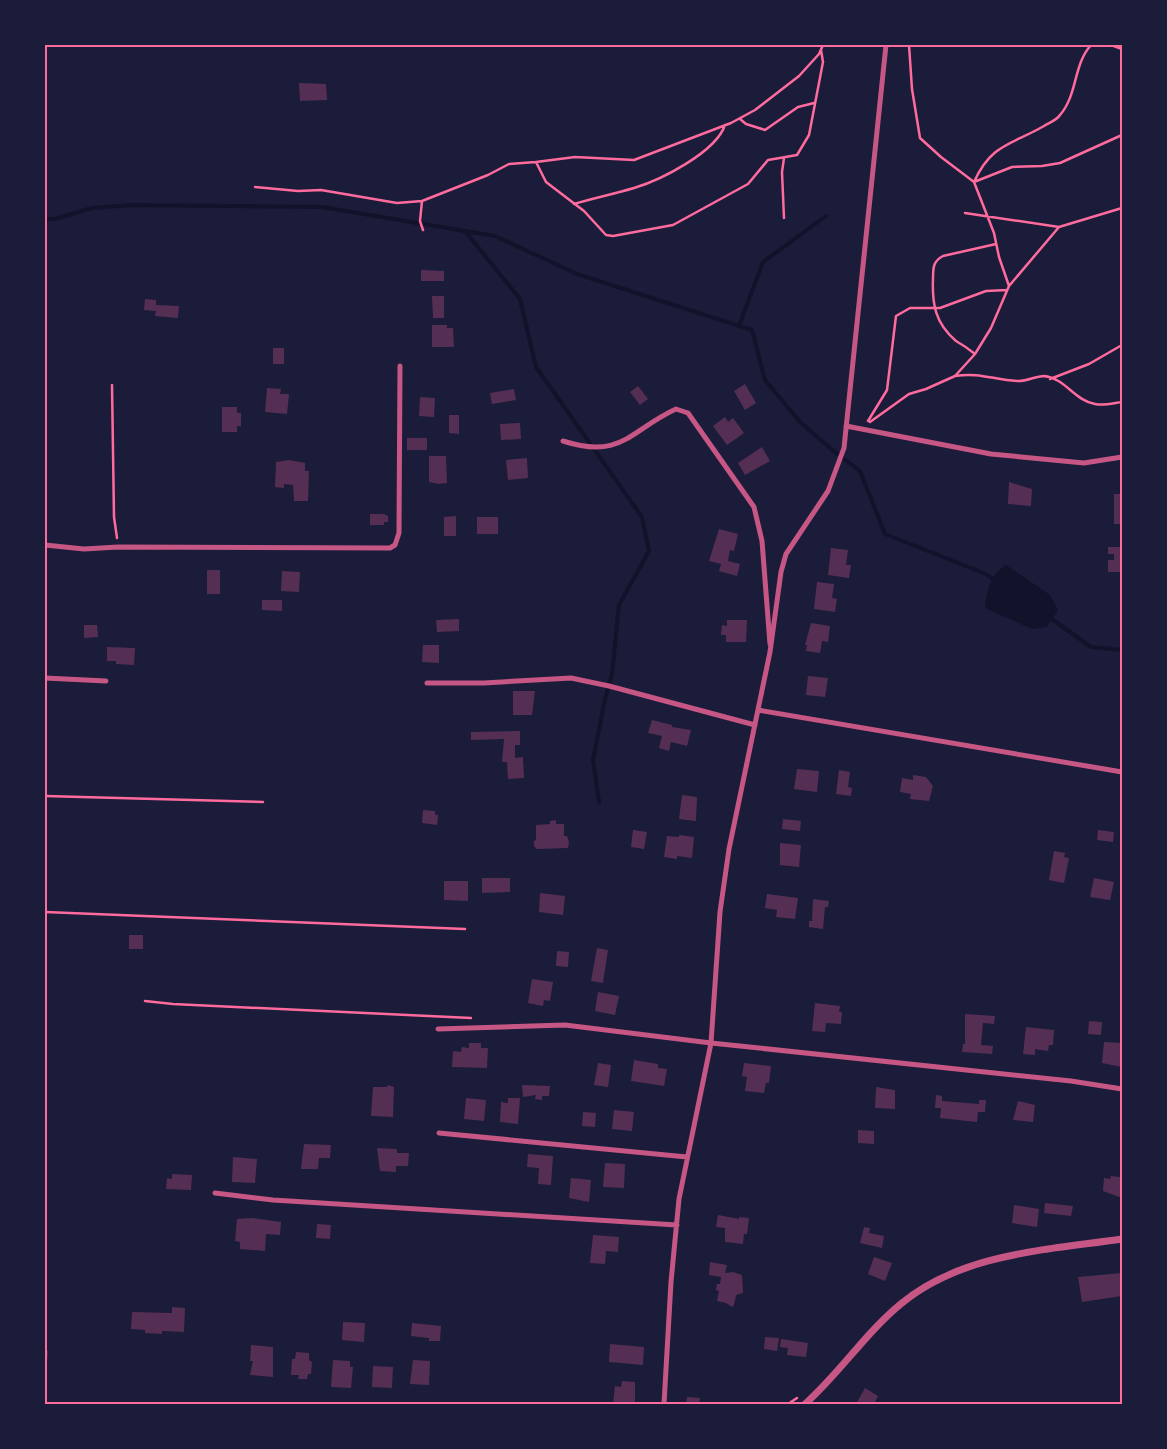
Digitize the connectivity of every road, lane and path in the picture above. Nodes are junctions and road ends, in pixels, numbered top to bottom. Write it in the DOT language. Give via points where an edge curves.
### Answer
graph roads {
  1 [pos="823,45"];
  2 [pos="886,45"];
  3 [pos="909,45"];
  4 [pos="1090,45"];
  5 [pos="1111,45"];
  6 [pos="1122,49"];
  7 [pos="821,50"];
  8 [pos="814,103"];
  9 [pos="739,118"];
  10 [pos="725,125"];
  11 [pos="1122,135"];
  12 [pos="784,158"];
  13 [pos="536,162"];
  14 [pos="974,182"];
  15 [pos="255,187"];
  16 [pos="422,201"];
  17 [pos="574,204"];
  18 [pos="1122,208"];
  19 [pos="965,213"];
  20 [pos="988,217"];
  21 [pos="784,218"];
  22 [pos="1059,227"];
  23 [pos="423,230"];
  24 [pos="996,244"];
  25 [pos="1010,286"];
  26 [pos="1007,290"];
  27 [pos="933,308"];
  28 [pos="1122,345"];
  29 [pos="975,354"];
  30 [pos="400,366"];
  31 [pos="952,377"];
  32 [pos="1050,379"];
  33 [pos="112,385"];
  34 [pos="1122,402"];
  35 [pos="846,426"];
  36 [pos="563,441"];
  37 [pos="1122,457"];
  38 [pos="45,545"];
  39 [pos="118,547"];
  40 [pos="770,652"];
  41 [pos="45,678"];
  42 [pos="106,682"];
  43 [pos="427,683"];
  44 [pos="758,710"];
  45 [pos="755,725"];
  46 [pos="1122,772"];
  47 [pos="45,796"];
  48 [pos="263,802"];
  49 [pos="45,912"];
  50 [pos="465,929"];
  51 [pos="145,1001"];
  52 [pos="476,1018"];
  53 [pos="438,1029"];
  54 [pos="711,1043"];
  55 [pos="1122,1089"];
  56 [pos="439,1133"];
  57 [pos="687,1157"];
  58 [pos="215,1193"];
  59 [pos="677,1225"];
  60 [pos="1122,1239"];
  61 [pos="802,1394"];
  62 [pos="664,1404"];
  63 [pos="788,1404"];
  64 [pos="805,1404"];
  1 -- 7 [label="path"];
  2 -- 35 [label="street"];
  3 -- 14 [label="path" via="920,138"];
  4 -- 14 [label="path" via="1083,53 1072,96 1060,117 1005,144 982,164"];
  5 -- 6 [label="path"];
  7 -- 8 [label="path" via="823,62"];
  7 -- 9 [label="path" via="798,76 755,110"];
  8 -- 9 [label="path" via="798,107 765,130 746,124"];
  8 -- 12 [label="path" via="809,135 803,148 797,155"];
  9 -- 10 [label="path"];
  10 -- 13 [label="path" via="634,160 575,157"];
  10 -- 17 [label="path" via="717,140 701,155 663,176 636,188"];
  11 -- 14 [label="path" via="1060,163 1012,167"];
  12 -- 17 [label="path" via="774,157 763,163 748,184 673,225 654,230 606,235"];
  12 -- 21 [label="path"];
  13 -- 16 [label="path" via="509,164 488,176"];
  13 -- 17 [label="path" via="546,182"];
  14 -- 20 [label="path"];
  15 -- 16 [label="path" via="321,190 398,203"];
  16 -- 23 [label="path" via="420,221"];
  18 -- 22 [label="path"];
  19 -- 20 [label="path"];
  20 -- 22 [label="path"];
  20 -- 24 [label="path"];
  22 -- 25 [label="path"];
  24 -- 25 [label="path"];
  24 -- 27 [label="path" via="937,259 933,267"];
  25 -- 26 [label="path"];
  26 -- 27 [label="path" via="986,292 948,307"];
  26 -- 29 [label="path" via="991,328"];
  27 -- 29 [label="path" via="952,337"];
  27 -- 31 [label="path" via="910,308 896,316 887,390 865,425 884,415 909,394"];
  28 -- 32 [label="path"];
  29 -- 31 [label="path"];
  30 -- 39 [label="street" via="399,533 395,545 384,549"];
  31 -- 32 [label="path" via="968,374 1018,381 1044,376"];
  32 -- 34 [label="path" via="1094,404"];
  33 -- 39 [label="path" via="114,517"];
  35 -- 37 [label="street" via="992,454 1084,463"];
  35 -- 40 [label="street" via="844,448 828,491 786,554"];
  36 -- 40 [label="street" via="578,446 604,446 632,437 676,409 688,413 754,507 762,541"];
  38 -- 39 [label="street" via="84,549"];
  40 -- 44 [label="street"];
  41 -- 42 [label="street"];
  43 -- 45 [label="street" via="571,678"];
  44 -- 45 [label="street"];
  44 -- 46 [label="street"];
  45 -- 54 [label="street" via="722,888"];
  47 -- 48 [label="path"];
  49 -- 50 [label="path"];
  51 -- 52 [label="path"];
  53 -- 54 [label="street" via="565,1025"];
  54 -- 55 [label="street"];
  54 -- 57 [label="street"];
  56 -- 57 [label="street"];
  57 -- 59 [label="street"];
  58 -- 59 [label="street" via="273,1200"];
  59 -- 62 [label="street"];
  60 -- 64 [label="street" via="986,1261 938,1279 902,1303"];
  61 -- 63 [label="path"];
}
